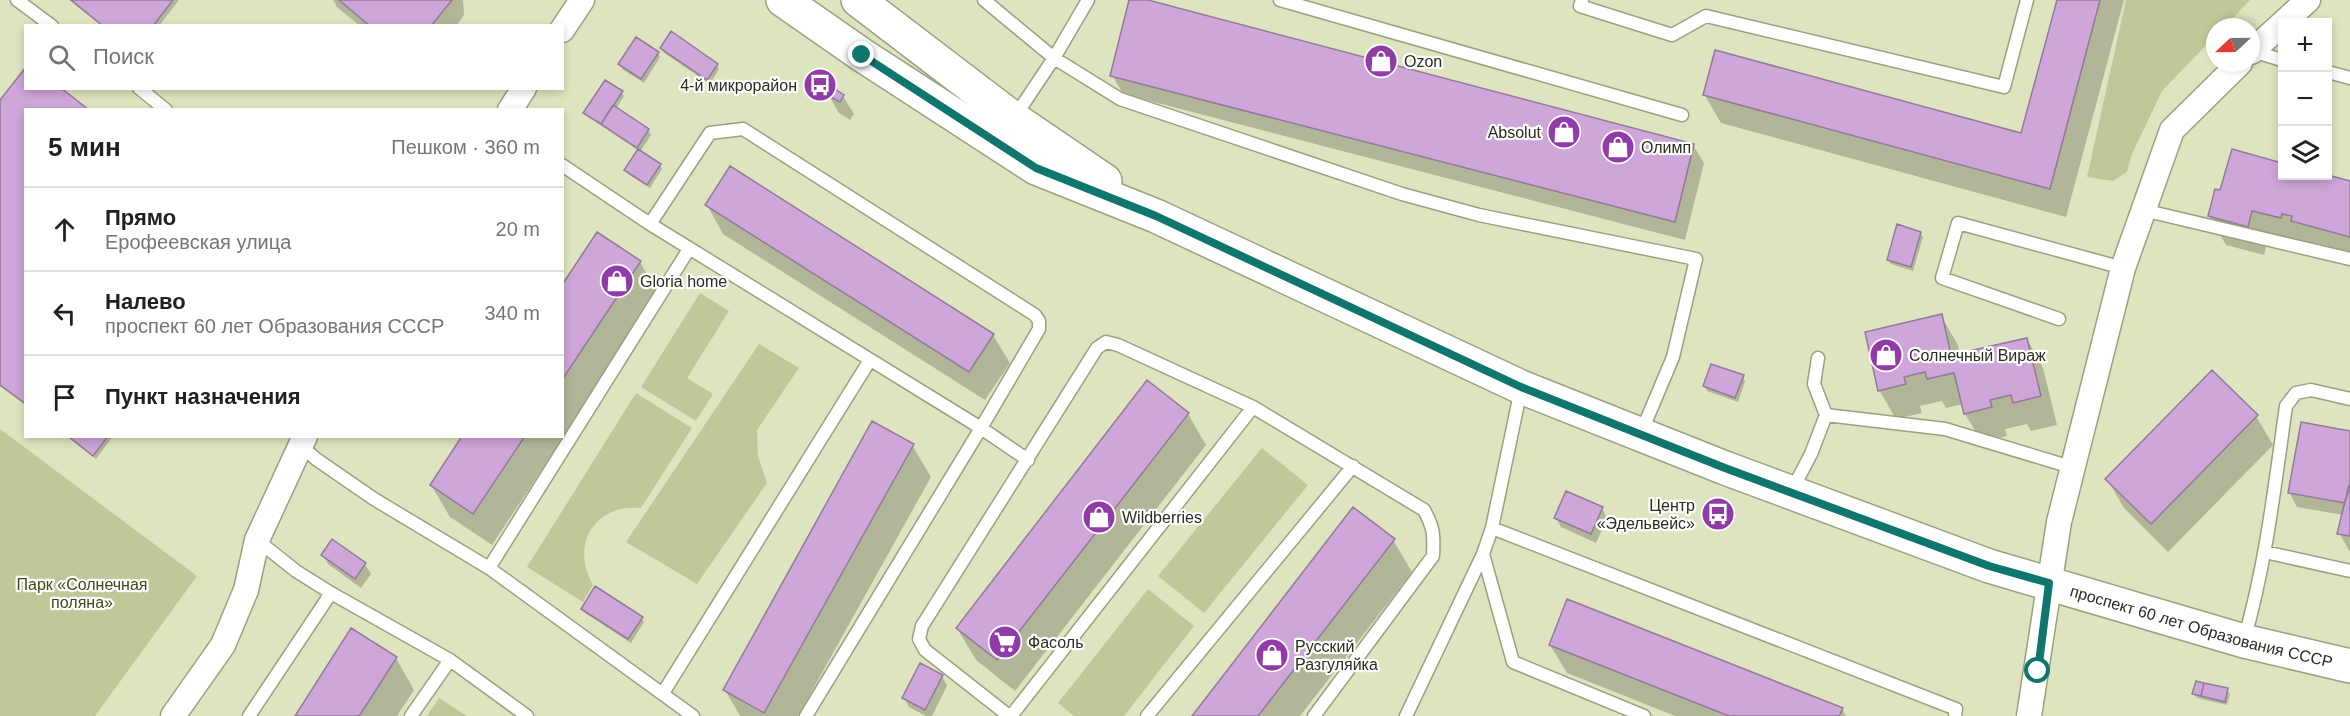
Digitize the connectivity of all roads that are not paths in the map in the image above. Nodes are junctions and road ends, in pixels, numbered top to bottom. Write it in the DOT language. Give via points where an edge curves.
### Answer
graph roads {
  1 [pos="17,0"];
  2 [pos="582,0"];
  3 [pos="783,0"];
  4 [pos="858,0"];
  5 [pos="984,0"];
  6 [pos="1088,0"];
  7 [pos="1280,0"];
  8 [pos="1582,0"];
  9 [pos="2027,0"];
  10 [pos="2308,0"];
  11 [pos="2288,18"];
  12 [pos="49,24"];
  13 [pos="564,27"];
  14 [pos="2278,28"];
  15 [pos="2260,45"];
  16 [pos="2260,57"];
  17 [pos="1054,58"];
  18 [pos="2278,59"];
  19 [pos="2232,72"];
  20 [pos="2332,73"];
  21 [pos="2350,78"];
  22 [pos="142,90"];
  23 [pos="523,90"];
  24 [pos="164,108"];
  25 [pos="511,108"];
  26 [pos="1682,115"];
  27 [pos="1014,119"];
  28 [pos="564,166"];
  29 [pos="2143,210"];
  30 [pos="1156,216"];
  31 [pos="650,224"];
  32 [pos="689,249"];
  33 [pos="2350,259"];
  34 [pos="2123,268"];
  35 [pos="2060,319"];
  36 [pos="1818,358"];
  37 [pos="870,360"];
  38 [pos="1521,387"];
  39 [pos="2350,399"];
  40 [pos="1253,407"];
  41 [pos="1826,415"];
  42 [pos="981,428"];
  43 [pos="1640,434"];
  44 [pos="302,441"];
  45 [pos="1028,459"];
  46 [pos="1353,466"];
  47 [pos="2071,467"];
  48 [pos="1791,492"];
  49 [pos="1492,528"];
  50 [pos="257,540"];
  51 [pos="2265,552"];
  52 [pos="1483,554"];
  53 [pos="489,568"];
  54 [pos="2350,571"];
  55 [pos="2049,583"];
  56 [pos="331,593"];
  57 [pos="2244,641"];
  58 [pos="450,660"];
  59 [pos="2350,666"];
  60 [pos="663,693"];
  61 [pos="1953,713"];
  62 [pos="173,716"];
  63 [pos="249,716"];
  64 [pos="411,716"];
  65 [pos="527,716"];
  66 [pos="693,716"];
  67 [pos="806,716"];
  68 [pos="1010,716"];
  69 [pos="1147,716"];
  70 [pos="1314,716"];
  71 [pos="1406,716"];
  72 [pos="1644,716"];
  73 [pos="2030,716"];
  1 -- 12 [label="lane"];
  2 -- 13 [label="street"];
  3 -- 30 [label="main road, проспект 60 лет Образования СССР" via="1036,168"];
  4 -- 27 [label="main road, проспект 60 лет Образования СССР"];
  5 -- 17 [label="lane"];
  6 -- 17 [label="lane"];
  7 -- 26 [label="lane"];
  8 -- 9 [label="lane" via="1580,6 1672,35 1706,15 2004,87"];
  10 -- 11 [label="street"];
  14 -- 15 [label="street"];
  16 -- 18 [label="lane"];
  17 -- 27 [label="lane"];
  17 -- 43 [label="lane" via="1120,99 1402,195 1479,215 1696,259 1673,357"];
  19 -- 29 [label="street" via="2172,130"];
  20 -- 21 [label="lane"];
  22 -- 24 [label="lane"];
  23 -- 25 [label="street"];
  27 -- 30 [label="main road, проспект 60 лет Образования СССР"];
  28 -- 31 [label="lane"];
  29 -- 33 [label="lane"];
  29 -- 34 [label="street"];
  30 -- 38 [label="main road, проспект 60 лет Образования СССР"];
  31 -- 32 [label="lane"];
  31 -- 42 [label="lane" via="710,133 743,129 1035,315 1039,329"];
  32 -- 37 [label="lane"];
  32 -- 53 [label="lane"];
  34 -- 35 [label="lane" via="1958,223 1942,278"];
  34 -- 47 [label="street"];
  36 -- 41 [label="lane" via="1814,384"];
  37 -- 42 [label="lane"];
  37 -- 60 [label="lane"];
  38 -- 43 [label="main road, проспект 60 лет Образования СССР"];
  38 -- 49 [label="lane"];
  39 -- 51 [label="lane" via="2311,390 2296,393 2286,406"];
  40 -- 45 [label="lane" via="1106,342 1096,348"];
  40 -- 46 [label="lane"];
  40 -- 68 [label="lane"];
  41 -- 47 [label="lane" via="1945,429"];
  41 -- 48 [label="lane"];
  42 -- 45 [label="lane"];
  42 -- 67 [label="lane"];
  43 -- 48 [label="main road, проспект 60 лет Образования СССР"];
  44 -- 50 [label="street"];
  44 -- 53 [label="lane" via="316,459 374,499"];
  45 -- 68 [label="lane" via="922,626 919,639 924,650"];
  46 -- 69 [label="lane"];
  46 -- 70 [label="lane" via="1424,510 1434,531 1433,556"];
  47 -- 55 [label="street"];
  48 -- 55 [label="main road, проспект 60 лет Образования СССР" via="1989,566"];
  49 -- 52 [label="lane"];
  49 -- 61 [label="lane"];
  50 -- 56 [label="lane"];
  50 -- 62 [label="street" via="246,590 222,645"];
  51 -- 54 [label="lane"];
  51 -- 57 [label="lane"];
  52 -- 71 [label="lane"];
  52 -- 72 [label="lane" via="1514,662"];
  53 -- 60 [label="lane"];
  55 -- 57 [label="main road, проспект 60 лет Образования СССР"];
  55 -- 73 [label="street"];
  56 -- 58 [label="lane"];
  56 -- 63 [label="lane"];
  57 -- 59 [label="main road, проспект 60 лет Образования СССР"];
  58 -- 64 [label="lane"];
  58 -- 65 [label="lane"];
  60 -- 66 [label="lane"];
}
